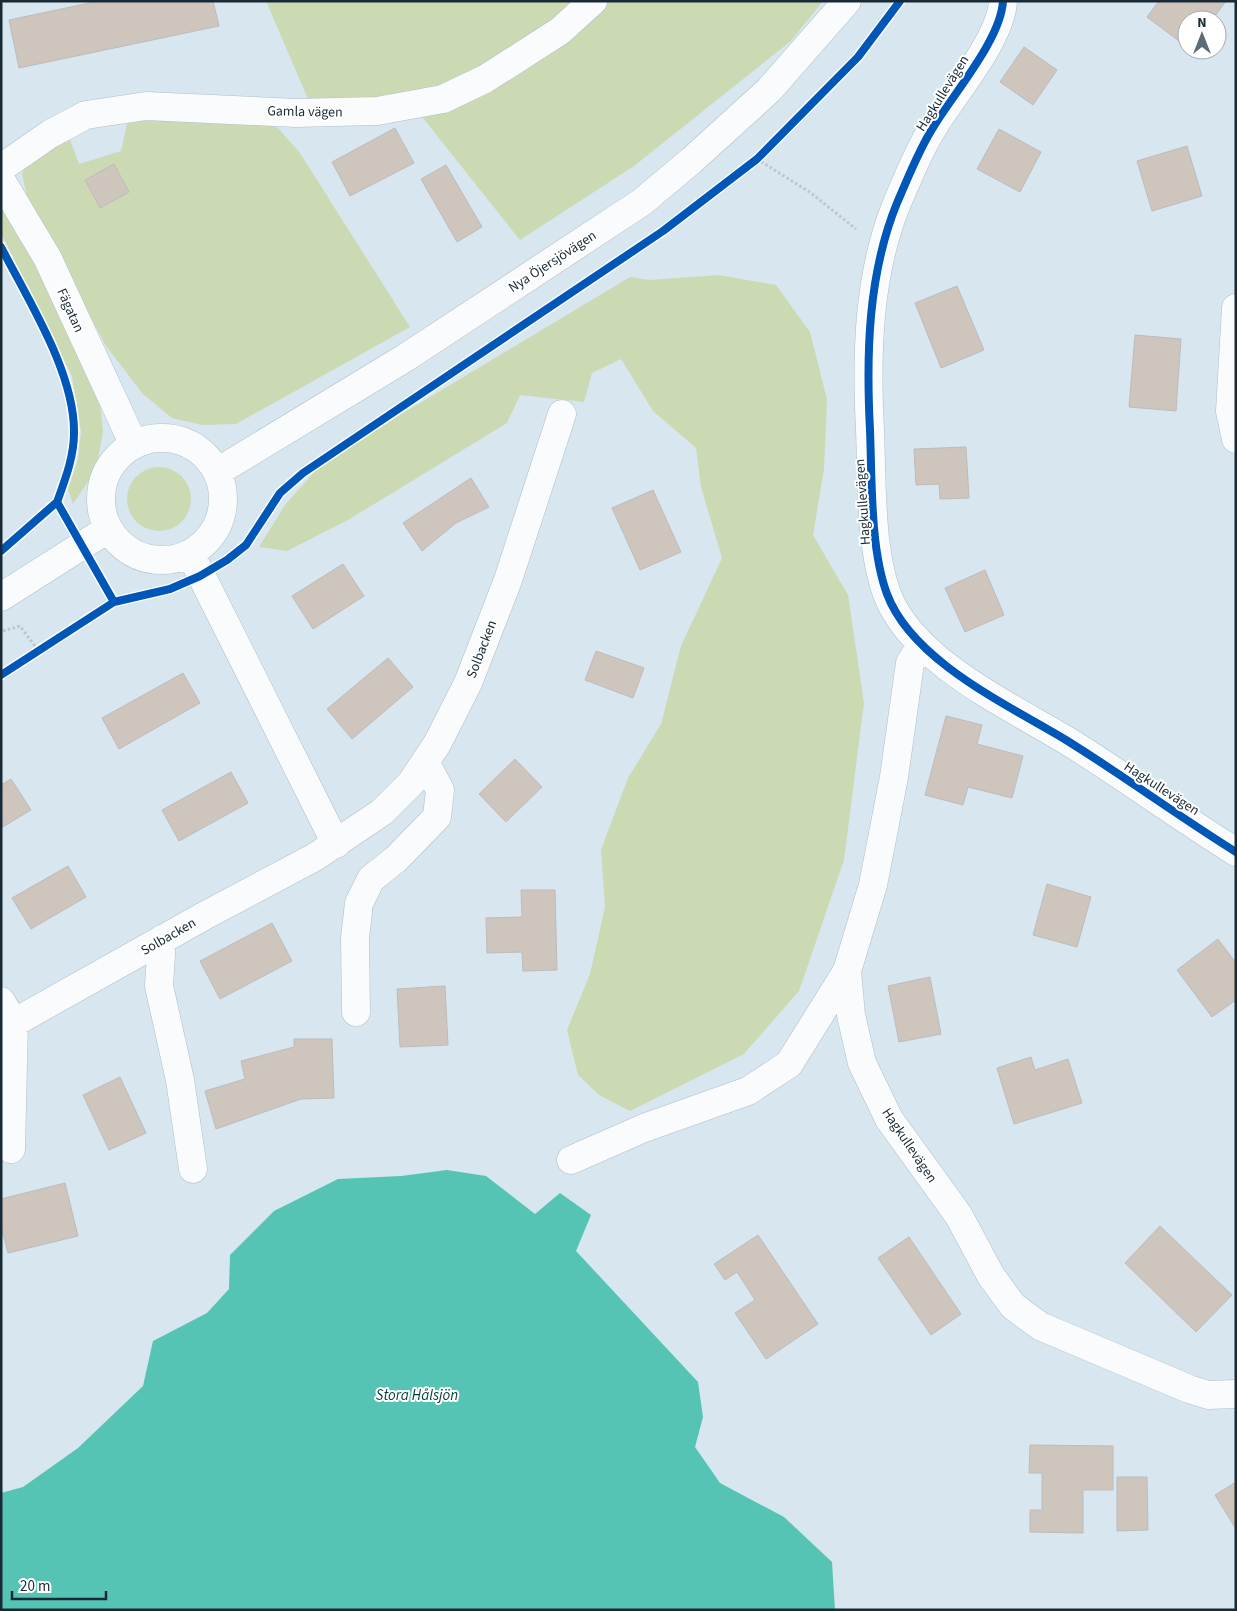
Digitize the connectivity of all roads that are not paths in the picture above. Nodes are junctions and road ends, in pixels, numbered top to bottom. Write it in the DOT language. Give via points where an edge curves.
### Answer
graph roads {
  1 [pos="593,1"];
  2 [pos="847,1"];
  3 [pos="1003,1"];
  4 [pos="1,168"];
  5 [pos="1,180"];
  6 [pos="1236,308"];
  7 [pos="562,414"];
  8 [pos="1236,439"];
  9 [pos="134,445"];
  10 [pos="217,472"];
  11 [pos="108,529"];
  12 [pos="190,553"];
  13 [pos="1,597"];
  14 [pos="921,645"];
  15 [pos="425,762"];
  16 [pos="336,844"];
  17 [pos="1236,852"];
  18 [pos="162,939"];
  19 [pos="847,971"];
  20 [pos="356,1012"];
  21 [pos="5,1018"];
  22 [pos="11,1149"];
  23 [pos="571,1160"];
  24 [pos="193,1169"];
  25 [pos="1236,1394"];
  1 -- 4 [label="street, Gamla vägen" via="552,36 485,79 443,99 376,112 137,107 86,115 50,134"];
  2 -- 10 [label="street, Nya Öjersjövägen" via="769,90 642,202 405,358"];
  3 -- 14 [label="street, Hagkullevägen" via="995,33 932,129 897,204 881,249 875,282 869,415 875,538 888,594"];
  5 -- 9 [label="street, Fägatan" via="48,260"];
  6 -- 8 [label="street" via="1230,411"];
  7 -- 15 [label="street, Solbacken" via="508,580 468,682"];
  9 -- 10 [label="street" via="162,438 181,441 205,456"];
  9 -- 11 [label="street" via="119,456 104,479 102,507"];
  10 -- 12 [label="street" via="223,494 220,518 208,538"];
  11 -- 12 [label="street" via="123,546 147,558 164,560"];
  11 -- 13 [label="street"];
  12 -- 16 [label="street"];
  14 -- 17 [label="street, Hagkullevägen" via="1006,706 1066,740"];
  14 -- 19 [label="street, Hagkullevägen" via="910,662 894,777 873,885"];
  15 -- 16 [label="street, Solbacken" via="411,783 382,812"];
  15 -- 20 [label="street" via="440,790 437,817 372,879 358,904"];
  16 -- 18 [label="street, Solbacken"];
  18 -- 21 [label="street, Solbacken"];
  18 -- 24 [label="street" via="159,986 180,1080"];
  19 -- 23 [label="street" via="789,1064 748,1091 644,1128"];
  19 -- 25 [label="street, Hagkullevägen" via="851,1015 862,1063 889,1119 959,1216 992,1276 1013,1306 1040,1326 1189,1389 1208,1395"];
  21 -- 22 [label="street"];
}
